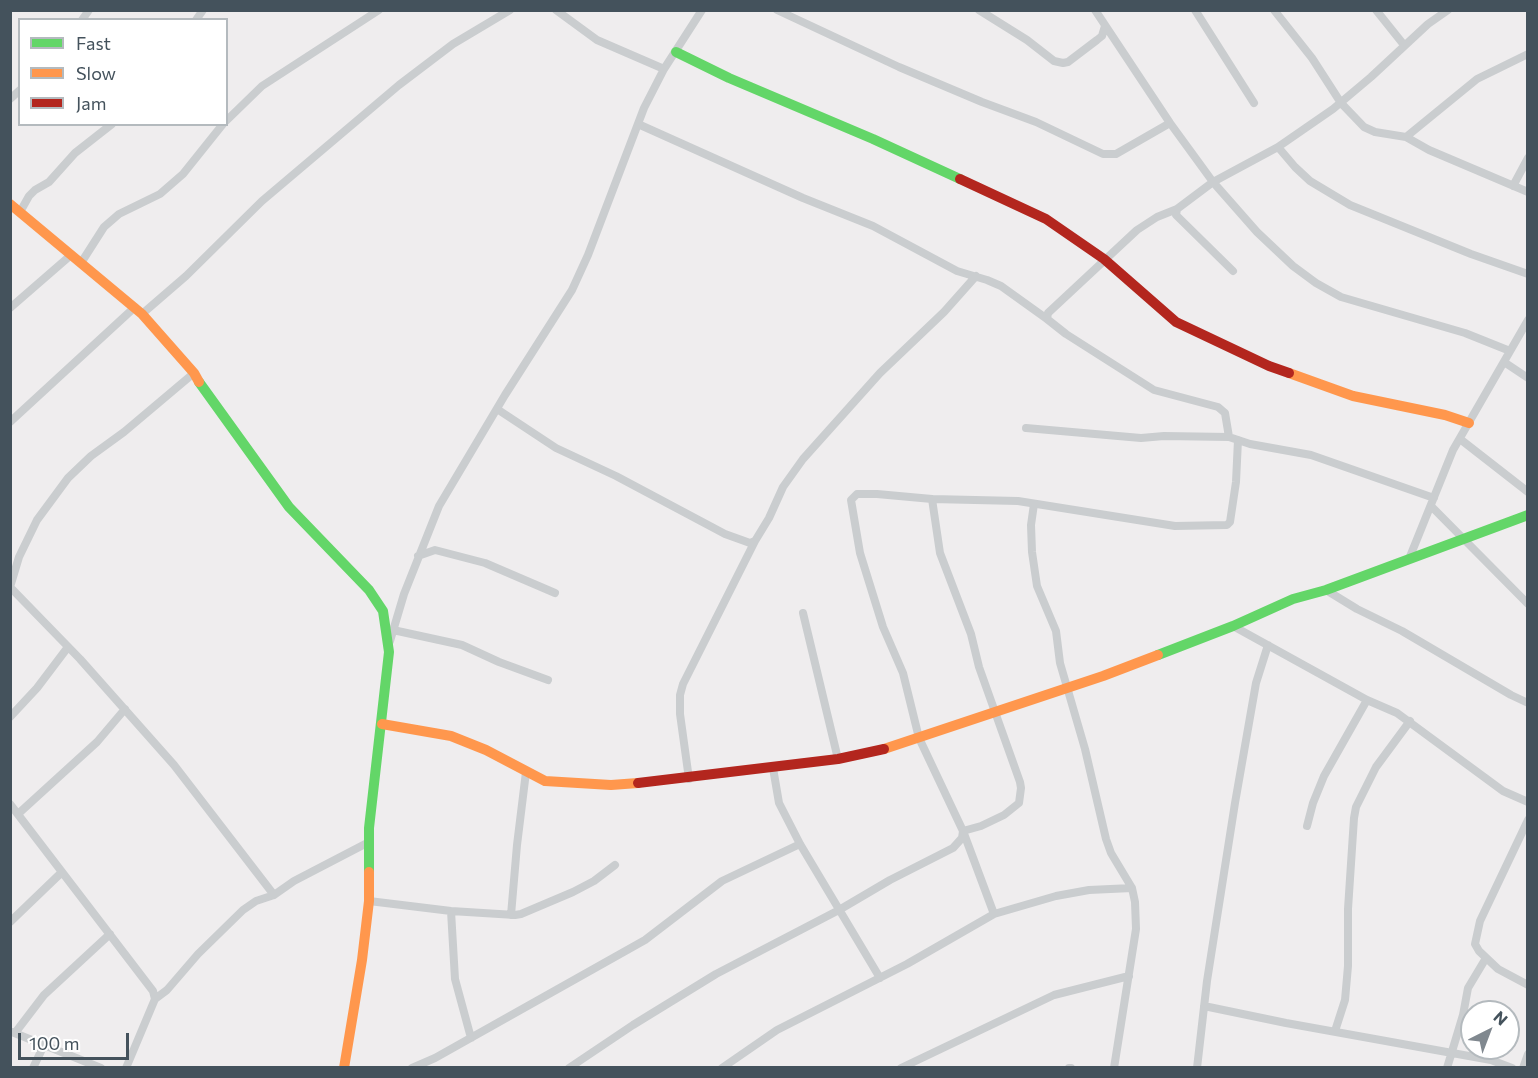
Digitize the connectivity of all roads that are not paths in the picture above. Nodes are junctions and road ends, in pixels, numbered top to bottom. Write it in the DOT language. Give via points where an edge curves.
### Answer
graph roads {
  1 [pos="379,10"];
  2 [pos="510,10"];
  3 [pos="556,10"];
  4 [pos="702,10"];
  5 [pos="777,10"];
  6 [pos="979,10"];
  7 [pos="1095,10"];
  8 [pos="1195,10"];
  9 [pos="1274,10"];
  10 [pos="1376,10"];
  11 [pos="1448,10"];
  12 [pos="1105,26"];
  13 [pos="1404,45"];
  14 [pos="675,52"];
  15 [pos="1527,54"];
  16 [pos="664,69"];
  17 [pos="1254,103"];
  18 [pos="1341,103"];
  19 [pos="228,119"];
  20 [pos="1170,123"];
  21 [pos="638,124"];
  22 [pos="109,126"];
  23 [pos="221,126"];
  24 [pos="1406,137"];
  25 [pos="1278,147"];
  26 [pos="1527,158"];
  27 [pos="1213,182"];
  28 [pos="1513,186"];
  29 [pos="1527,192"];
  30 [pos="10,204"];
  31 [pos="1177,208"];
  32 [pos="20,212"];
  33 [pos="71,255"];
  34 [pos="1104,259"];
  35 [pos="81,262"];
  36 [pos="1233,271"];
  37 [pos="1527,274"];
  38 [pos="976,276"];
  39 [pos="10,308"];
  40 [pos="139,311"];
  41 [pos="1047,319"];
  42 [pos="1527,320"];
  43 [pos="1510,351"];
  44 [pos="1504,362"];
  45 [pos="194,373"];
  46 [pos="1527,378"];
  47 [pos="497,409"];
  48 [pos="10,422"];
  49 [pos="1469,423"];
  50 [pos="1026,428"];
  51 [pos="1229,437"];
  52 [pos="1460,439"];
  53 [pos="1238,440"];
  54 [pos="1527,492"];
  55 [pos="1434,498"];
  56 [pos="932,499"];
  57 [pos="1034,504"];
  58 [pos="1431,506"];
  59 [pos="1527,516"];
  60 [pos="1463,539"];
  61 [pos="755,541"];
  62 [pos="418,556"];
  63 [pos="1409,559"];
  64 [pos="10,587"];
  65 [pos="1326,590"];
  66 [pos="555,593"];
  67 [pos="1527,604"];
  68 [pos="803,613"];
  69 [pos="1233,626"];
  70 [pos="393,630"];
  71 [pos="389,643"];
  72 [pos="1268,645"];
  73 [pos="69,647"];
  74 [pos="548,680"];
  75 [pos="1068,687"];
  76 [pos="1367,700"];
  77 [pos="1527,703"];
  78 [pos="125,709"];
  79 [pos="994,712"];
  80 [pos="10,717"];
  81 [pos="1410,721"];
  82 [pos="382,724"];
  83 [pos="919,738"];
  84 [pos="838,759"];
  85 [pos="773,768"];
  86 [pos="526,772"];
  87 [pos="689,779"];
  88 [pos="1527,802"];
  89 [pos="10,804"];
  90 [pos="18,814"];
  91 [pos="1527,820"];
  92 [pos="1307,826"];
  93 [pos="963,831"];
  94 [pos="369,842"];
  95 [pos="800,844"];
  96 [pos="615,866"];
  97 [pos="62,872"];
  98 [pos="1132,888"];
  99 [pos="274,896"];
  100 [pos="369,901"];
  101 [pos="839,910"];
  102 [pos="451,911"];
  103 [pos="994,914"];
  104 [pos="511,915"];
  105 [pos="10,922"];
  106 [pos="110,934"];
  107 [pos="1486,958"];
  108 [pos="1129,976"];
  109 [pos="880,978"];
  110 [pos="1527,985"];
  111 [pos="155,999"];
  112 [pos="1204,1006"];
  113 [pos="1335,1031"];
  114 [pos="13,1032"];
  115 [pos="471,1038"];
  116 [pos="44,1045"];
  117 [pos="1451,1053"];
  118 [pos="1527,1054"];
  119 [pos="33,1068"];
  120 [pos="101,1068"];
  121 [pos="126,1068"];
  122 [pos="344,1068"];
  123 [pos="412,1068"];
  124 [pos="569,1068"];
  125 [pos="722,1068"];
  126 [pos="901,1068"];
  127 [pos="1114,1068"];
  128 [pos="1197,1068"];
  129 [pos="1447,1068"];
  130 [pos="1512,1068"];
  131 [pos="1523,1068"];
  1 -- 19 [label="street" via="262,86"];
  2 -- 40 [label="street" via="453,44 399,85 262,201 186,276"];
  3 -- 16 [label="street" via="597,40"];
  4 -- 14 [label="street"];
  5 -- 20 [label="street" via="1103,154 1116,154"];
  6 -- 12 [label="street" via="1053,61 1063,63 1102,36"];
  7 -- 12 [label="street"];
  8 -- 17 [label="street"];
  9 -- 18 [label="street"];
  10 -- 13 [label="street"];
  11 -- 13 [label="street"];
  12 -- 20 [label="street"];
  13 -- 18 [label="street"];
  14 -- 16 [label="street"];
  14 -- 34 [label="street" via="1046,219"];
  15 -- 24 [label="street" via="1477,79"];
  16 -- 21 [label="street"];
  18 -- 24 [label="street" via="1364,127"];
  18 -- 25 [label="street"];
  20 -- 27 [label="street"];
  21 -- 38 [label="street" via="873,226 954,269"];
  21 -- 47 [label="street" via="572,290"];
  22 -- 32 [label="street" via="75,153 49,182 35,190"];
  23 -- 35 [label="street" via="183,174 160,194 119,214 104,227"];
  24 -- 28 [label="street"];
  25 -- 27 [label="street"];
  25 -- 37 [label="street" via="1310,181 1350,205"];
  26 -- 28 [label="street"];
  27 -- 31 [label="street"];
  27 -- 43 [label="street" via="1264,239 1324,288 1341,297 1465,333"];
  28 -- 29 [label="street"];
  30 -- 32 [label="street"];
  31 -- 34 [label="street" via="1148,222"];
  31 -- 36 [label="street" via="1176,215"];
  32 -- 33 [label="street"];
  33 -- 35 [label="street"];
  33 -- 39 [label="street"];
  34 -- 41 [label="street" via="1048,313"];
  34 -- 49 [label="street" via="1176,322 1269,366 1353,396"];
  35 -- 40 [label="street"];
  38 -- 41 [label="street" via="1001,286"];
  38 -- 61 [label="street" via="880,373 803,459 783,487"];
  40 -- 45 [label="street"];
  40 -- 48 [label="street"];
  41 -- 51 [label="street" via="1154,390 1218,407 1224,413"];
  42 -- 43 [label="street"];
  43 -- 44 [label="street"];
  44 -- 46 [label="street"];
  44 -- 49 [label="street"];
  45 -- 64 [label="street" via="68,478 36,520"];
  45 -- 71 [label="street" via="289,507 377,600 383,610"];
  47 -- 61 [label="street" via="565,453 742,542"];
  47 -- 62 [label="street" via="438,506"];
  49 -- 52 [label="street"];
  50 -- 51 [label="street" via="1141,438"];
  51 -- 53 [label="street"];
  52 -- 54 [label="street"];
  52 -- 55 [label="street"];
  53 -- 55 [label="street" via="1311,455"];
  53 -- 57 [label="street" via="1236,482 1227,525 1175,526"];
  55 -- 58 [label="street"];
  56 -- 57 [label="street"];
  56 -- 79 [label="street" via="940,553 971,633"];
  56 -- 83 [label="street" via="857,494 851,500 860,553 883,627 903,673"];
  57 -- 75 [label="street" via="1030,525 1037,586 1056,631"];
  58 -- 60 [label="street"];
  58 -- 63 [label="street"];
  59 -- 60 [label="street"];
  60 -- 63 [label="street"];
  60 -- 67 [label="street"];
  61 -- 87 [label="street" via="682,684 680,714"];
  62 -- 66 [label="street" via="442,551 486,563"];
  62 -- 70 [label="street"];
  63 -- 65 [label="street"];
  64 -- 73 [label="street"];
  65 -- 69 [label="street" via="1293,599"];
  65 -- 77 [label="street"];
  68 -- 84 [label="street"];
  69 -- 72 [label="street"];
  69 -- 75 [label="street"];
  70 -- 71 [label="street"];
  70 -- 74 [label="street" via="462,645"];
  71 -- 82 [label="street"];
  72 -- 76 [label="street"];
  72 -- 112 [label="street" via="1256,682"];
  73 -- 78 [label="street"];
  73 -- 80 [label="street"];
  75 -- 79 [label="street"];
  75 -- 98 [label="street" via="1106,839"];
  76 -- 81 [label="street"];
  76 -- 92 [label="street" via="1324,776"];
  78 -- 90 [label="street" via="97,742"];
  78 -- 99 [label="street" via="174,765"];
  79 -- 83 [label="street"];
  79 -- 93 [label="street" via="1020,782 1019,803 997,819"];
  81 -- 88 [label="street" via="1503,791"];
  81 -- 113 [label="street" via="1376,767 1356,807 1346,1000"];
  82 -- 86 [label="street" via="451,736"];
  82 -- 94 [label="street"];
  83 -- 84 [label="street"];
  83 -- 93 [label="street"];
  84 -- 85 [label="street"];
  85 -- 87 [label="street"];
  85 -- 95 [label="street" via="779,803"];
  86 -- 87 [label="street" via="545,781 611,785"];
  86 -- 104 [label="street"];
  89 -- 90 [label="street"];
  90 -- 97 [label="street"];
  91 -- 107 [label="street" via="1480,921 1474,944"];
  93 -- 101 [label="street" via="953,848"];
  93 -- 103 [label="street"];
  94 -- 99 [label="street" via="294,881"];
  94 -- 100 [label="street"];
  95 -- 101 [label="street"];
  95 -- 115 [label="street" via="722,881 645,940"];
  96 -- 104 [label="street" via="573,891"];
  97 -- 105 [label="street"];
  97 -- 106 [label="street"];
  98 -- 103 [label="street" via="1056,896"];
  98 -- 108 [label="street" via="1136,914"];
  99 -- 111 [label="street" via="243,910"];
  100 -- 102 [label="street"];
  100 -- 122 [label="street"];
  101 -- 109 [label="street"];
  101 -- 124 [label="street" via="716,974"];
  102 -- 104 [label="street"];
  102 -- 115 [label="street" via="455,979"];
  103 -- 109 [label="street"];
  106 -- 111 [label="street"];
  106 -- 114 [label="street" via="44,995"];
  107 -- 110 [label="street"];
  107 -- 117 [label="street" via="1467,988"];
  108 -- 126 [label="street" via="1054,995"];
  108 -- 127 [label="street"];
  109 -- 125 [label="street" via="777,1030"];
  111 -- 121 [label="street"];
  112 -- 113 [label="street"];
  112 -- 128 [label="street"];
  113 -- 117 [label="street"];
  114 -- 116 [label="street"];
  115 -- 123 [label="street"];
  116 -- 119 [label="street"];
  116 -- 120 [label="street"];
  117 -- 129 [label="street"];
  117 -- 130 [label="street"];
  118 -- 131 [label="street"];
}
